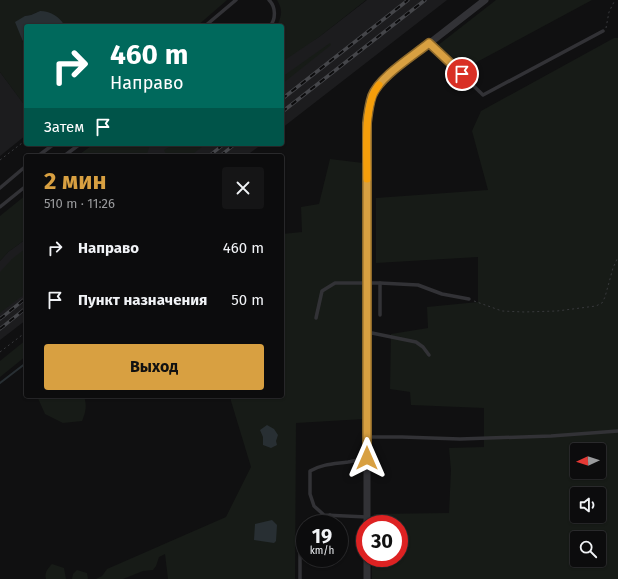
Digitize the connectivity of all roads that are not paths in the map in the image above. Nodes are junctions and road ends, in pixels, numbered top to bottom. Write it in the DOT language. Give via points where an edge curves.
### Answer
graph roads {
  1 [pos="236,0"];
  2 [pos="269,0"];
  3 [pos="485,0"];
  4 [pos="208,24"];
  5 [pos="272,24"];
  6 [pos="603,31"];
  7 [pos="429,43"];
  8 [pos="51,146"];
  9 [pos="77,146"];
  10 [pos="41,154"];
  11 [pos="67,154"];
  12 [pos="24,168"];
  13 [pos="0,188"];
  14 [pos="24,188"];
  15 [pos="0,207"];
  16 [pos="367,283"];
  17 [pos="380,283"];
  18 [pos="469,299"];
  19 [pos="380,315"];
  20 [pos="316,318"];
  21 [pos="367,332"];
  22 [pos="430,355"];
  23 [pos="618,431"];
  24 [pos="367,437"];
  25 [pos="367,458"];
  26 [pos="324,515"];
  27 [pos="367,515"];
  28 [pos="300,567"];
  29 [pos="367,567"];
  30 [pos="300,579"];
  31 [pos="367,579"];
  1 -- 4 [label="lane"];
  2 -- 5 [label="lane" via="274,8"];
  3 -- 7 [label="street"];
  6 -- 7 [label="lane" via="483,95"];
  7 -- 16 [label="street" via="379,84 369,109"];
  8 -- 10 [label="lane"];
  9 -- 11 [label="lane"];
  12 -- 13 [label="lane"];
  14 -- 15 [label="lane"];
  16 -- 17 [label="lane"];
  16 -- 20 [label="lane" via="334,283 322,291"];
  16 -- 21 [label="street"];
  17 -- 18 [label="lane" via="418,285 442,294"];
  17 -- 19 [label="lane"];
  21 -- 22 [label="lane" via="416,342"];
  21 -- 24 [label="street"];
  23 -- 24 [label="lane" via="468,439"];
  24 -- 25 [label="street"];
  25 -- 26 [label="lane" via="310,471 310,494 314,506"];
  25 -- 27 [label="street"];
  28 -- 30 [label="lane"];
  29 -- 31 [label="street"];
}
